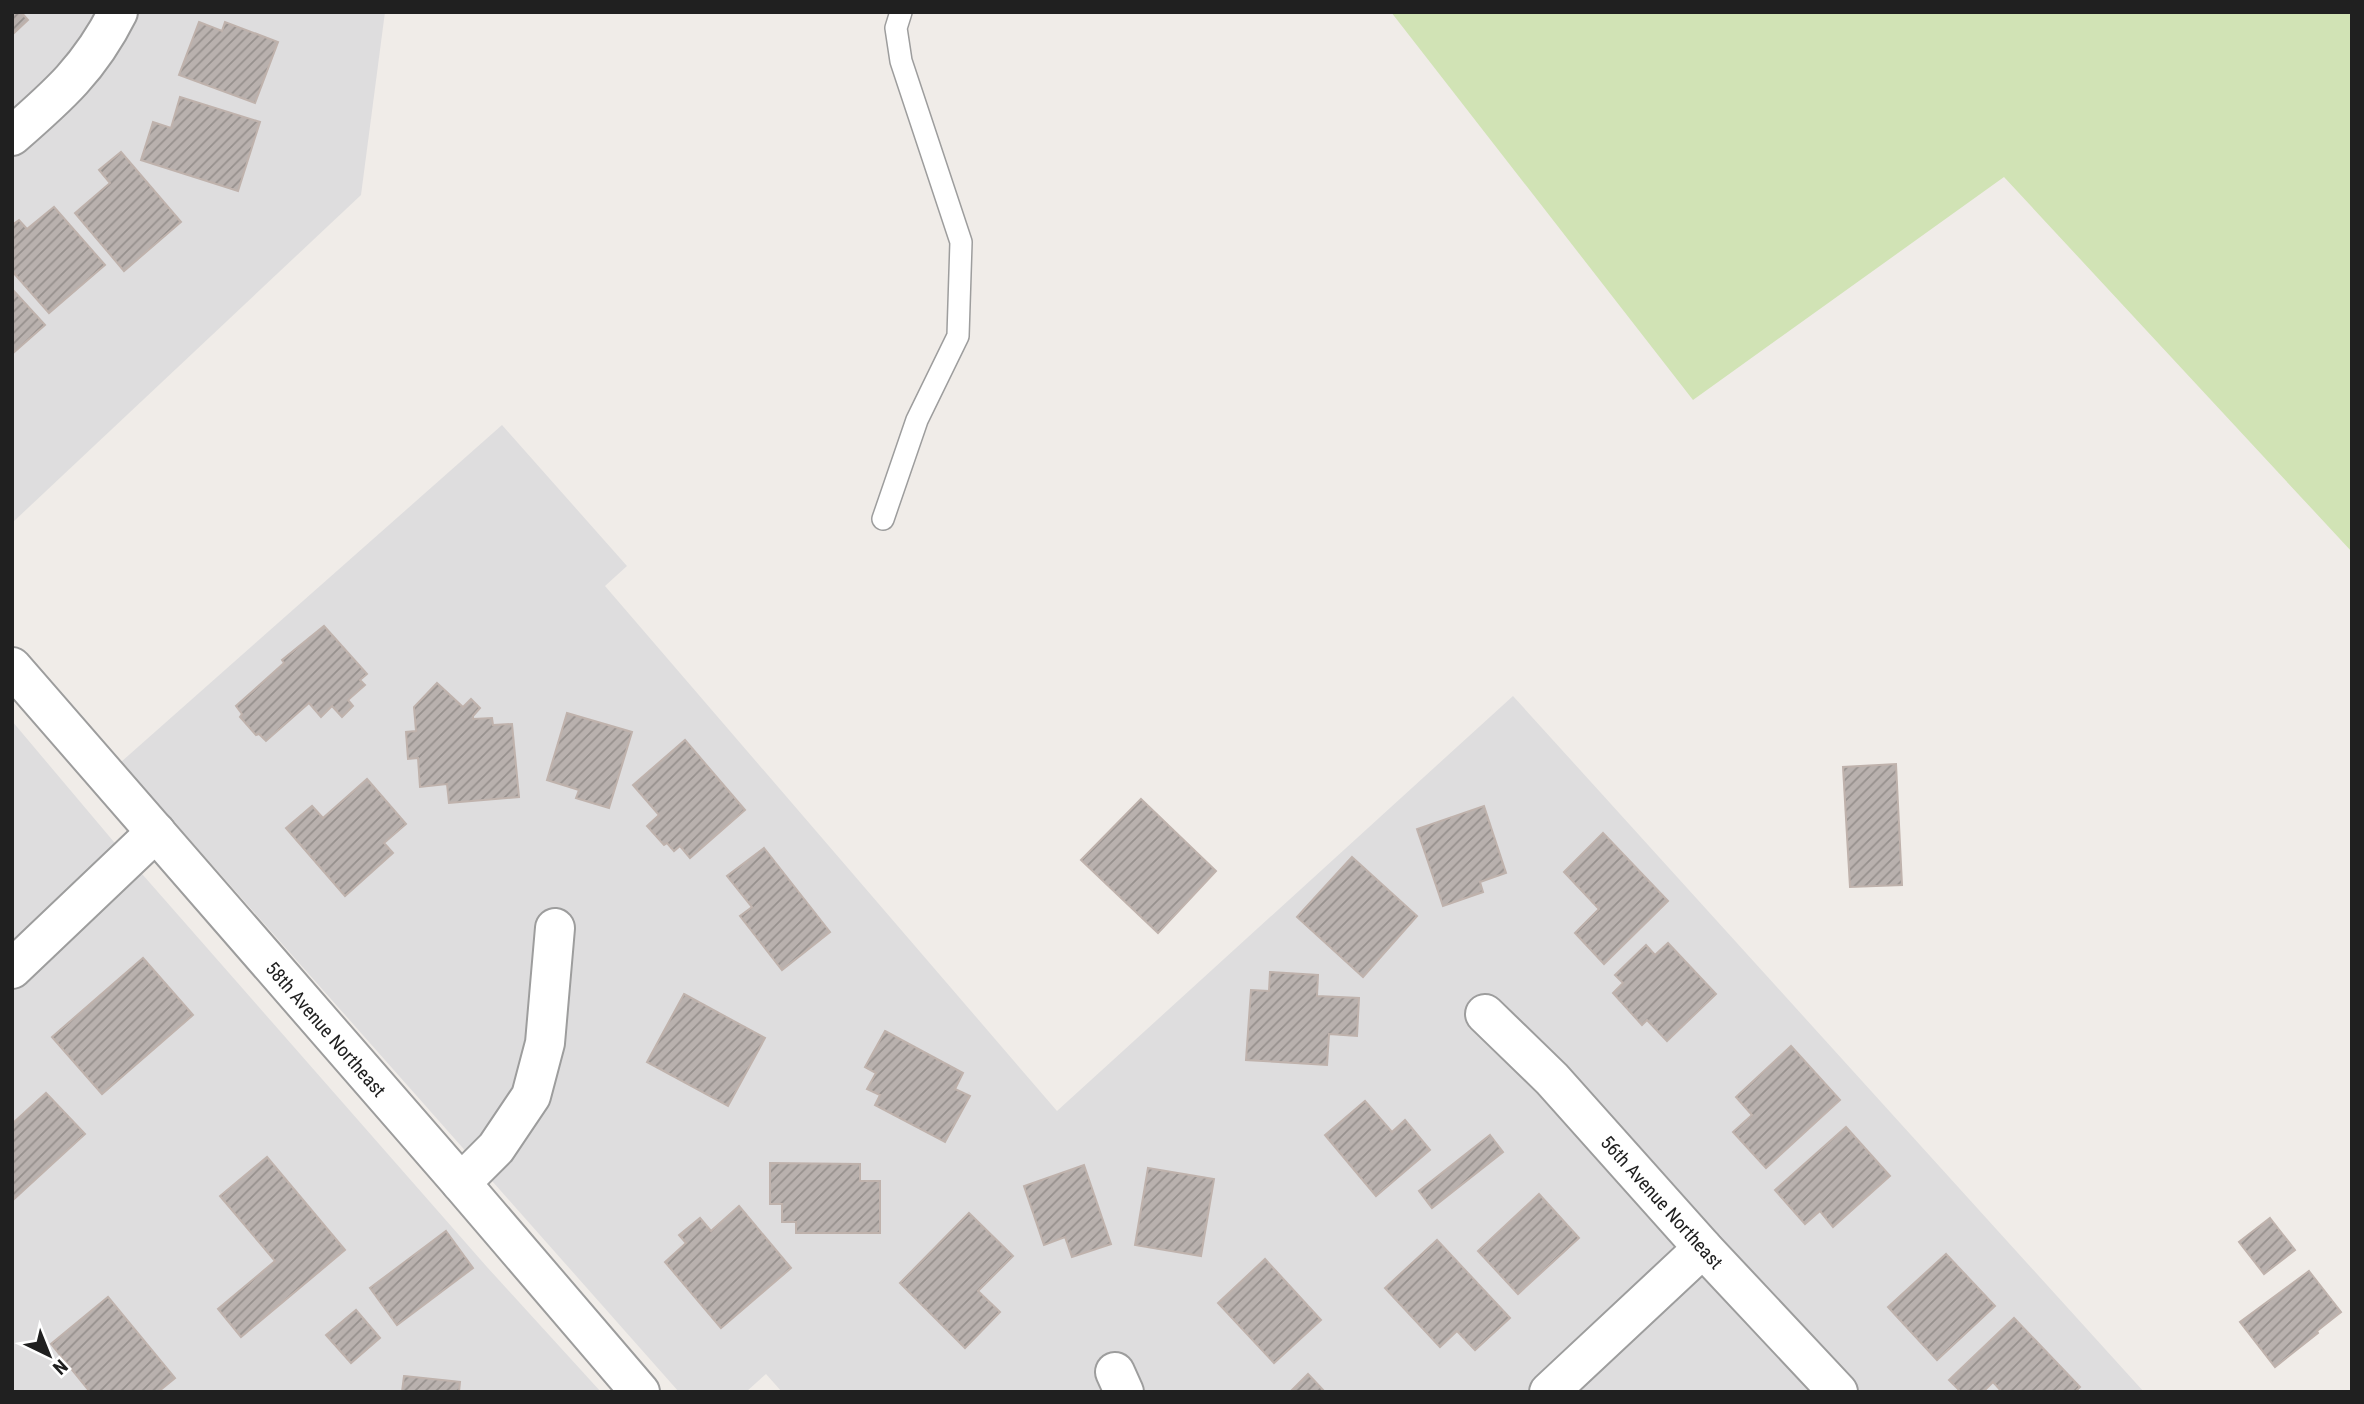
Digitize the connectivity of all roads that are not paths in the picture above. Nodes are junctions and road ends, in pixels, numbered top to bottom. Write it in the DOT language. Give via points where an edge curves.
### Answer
graph roads {
  1 [pos="118,12"];
  2 [pos="901,12"];
  3 [pos="12,136"];
  4 [pos="883,519"];
  5 [pos="12,667"];
  6 [pos="156,832"];
  7 [pos="555,928"];
  8 [pos="12,969"];
  9 [pos="1485,1014"];
  10 [pos="461,1183"];
  11 [pos="1703,1248"];
  12 [pos="640,1392"];
  13 [pos="1549,1392"];
  14 [pos="1838,1392"];
  1 -- 3 [label="street" via="93,57 71,84"];
  2 -- 4 [label="lane" via="896,29 901,61 961,242 958,336 917,420"];
  5 -- 6 [label="street, 58th Avenue Northeast"];
  6 -- 8 [label="street"];
  6 -- 10 [label="street, 58th Avenue Northeast"];
  7 -- 10 [label="street" via="545,1043 531,1096 496,1148"];
  9 -- 11 [label="street, 56th Avenue Northeast" via="1552,1079"];
  10 -- 12 [label="street, 58th Avenue Northeast"];
  11 -- 13 [label="street"];
  11 -- 14 [label="street, 56th Avenue Northeast"];
}
